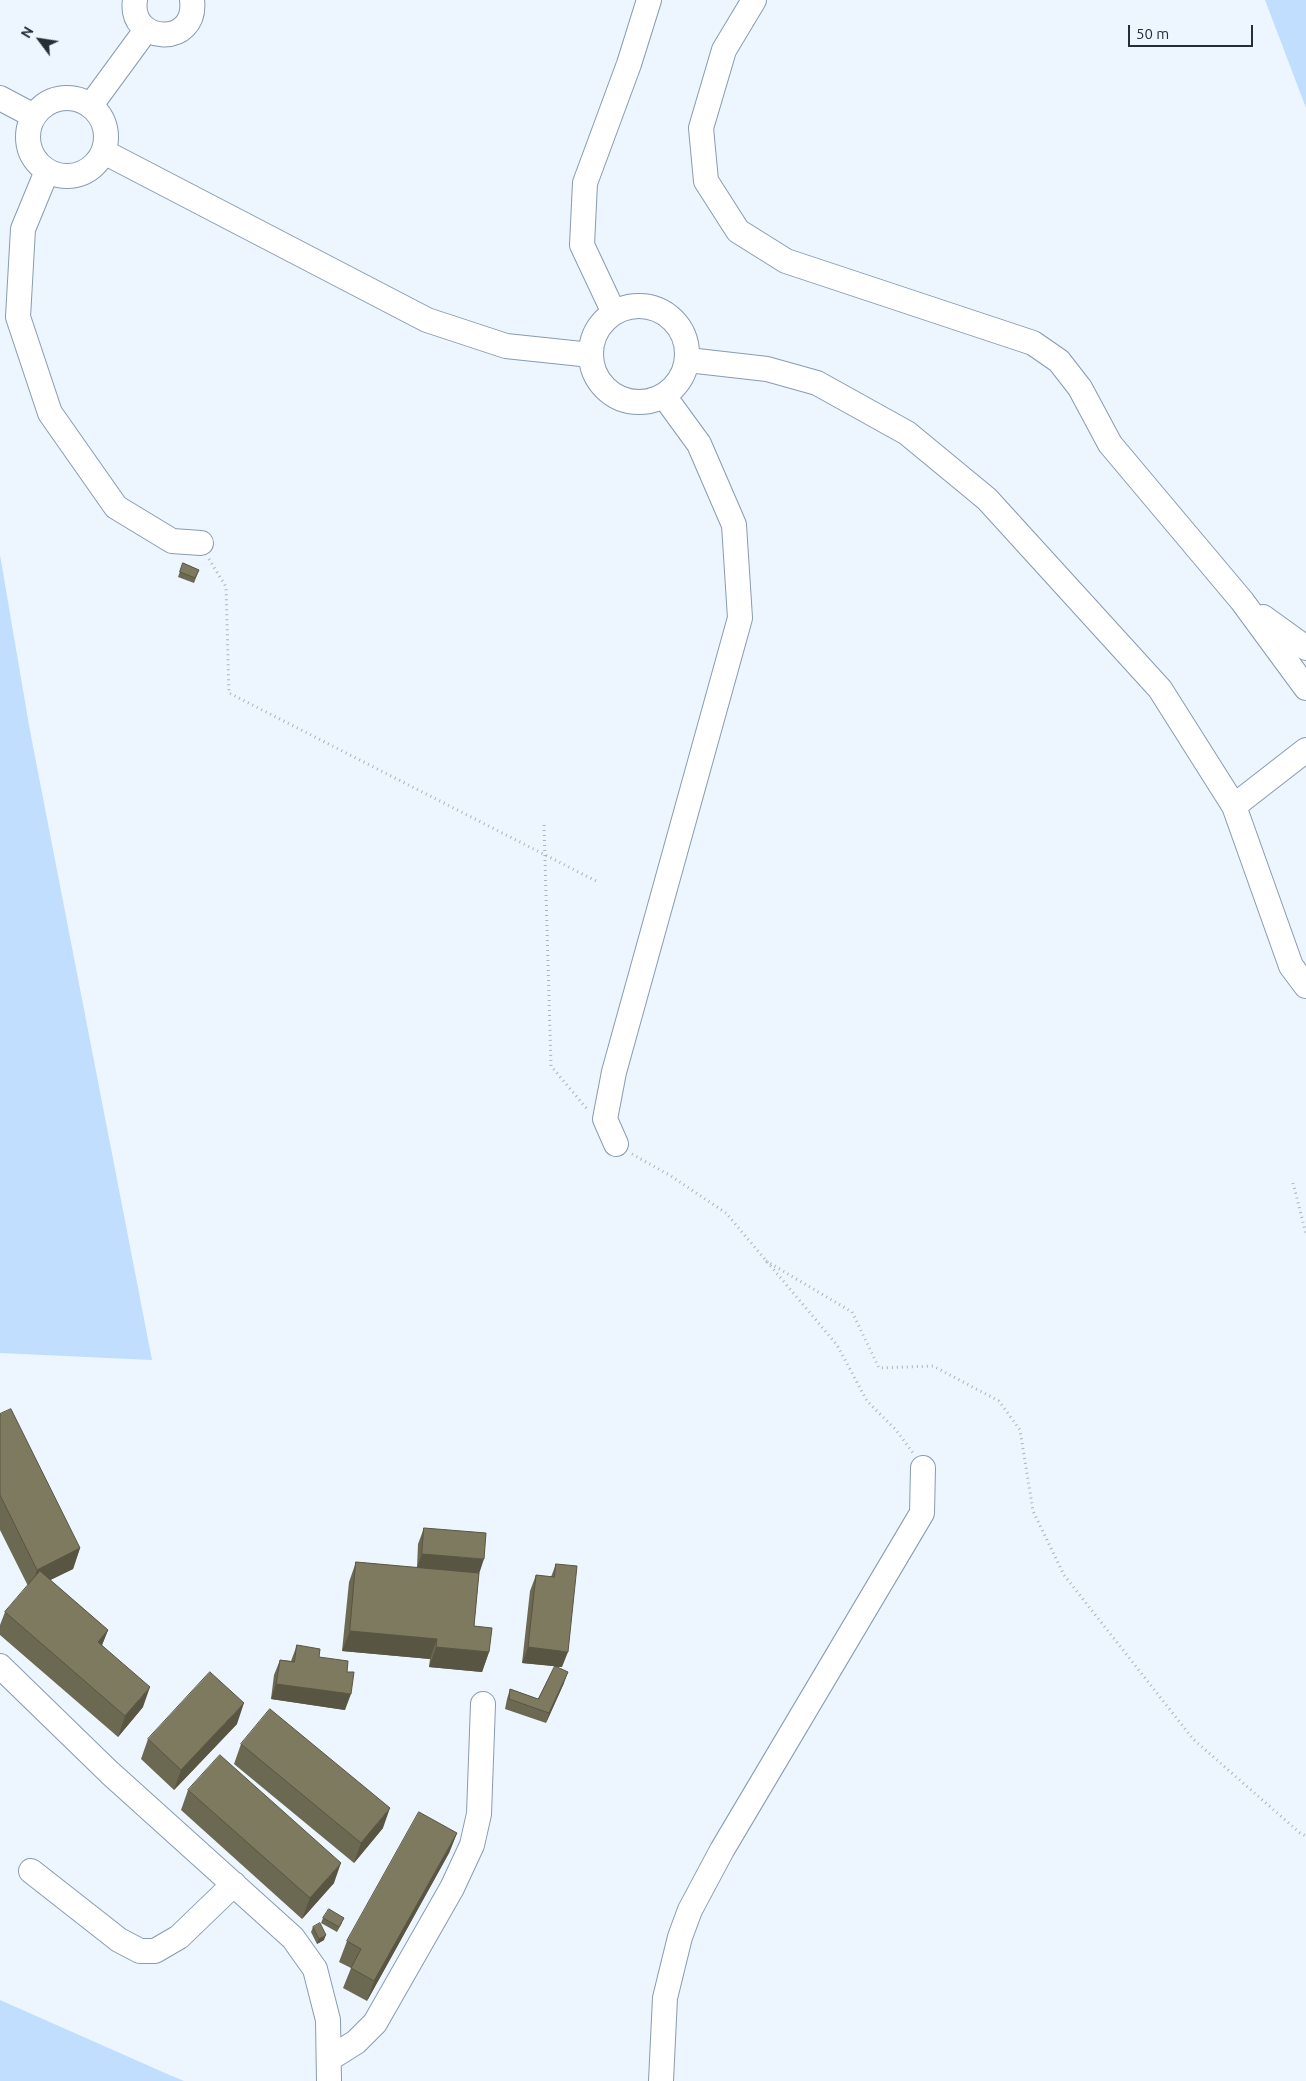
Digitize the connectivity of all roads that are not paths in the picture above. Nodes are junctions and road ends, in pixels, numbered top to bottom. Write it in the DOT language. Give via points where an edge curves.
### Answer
graph roads {
  1 [pos="135,0"];
  2 [pos="192,0"];
  3 [pos="650,0"];
  4 [pos="754,0"];
  5 [pos="146,30"];
  6 [pos="0,98"];
  7 [pos="91,105"];
  8 [pos="34,116"];
  9 [pos="104,152"];
  10 [pos="47,171"];
  11 [pos="614,313"];
  12 [pos="591,355"];
  13 [pos="688,360"];
  14 [pos="664,396"];
  15 [pos="201,543"];
  16 [pos="1242,601"];
  17 [pos="1306,648"];
  18 [pos="1306,688"];
  19 [pos="1306,750"];
  20 [pos="1234,806"];
  21 [pos="1306,986"];
  22 [pos="616,1144"];
  23 [pos="923,1468"];
  24 [pos="0,1666"];
  25 [pos="483,1704"];
  26 [pos="31,1871"];
  27 [pos="234,1884"];
  28 [pos="329,2070"];
  29 [pos="661,2081"];
  1 -- 5 [label="street" via="137,18"];
  2 -- 5 [label="street" via="194,10 188,24 175,33 160,35"];
  3 -- 11 [label="street" via="585,182 582,244"];
  4 -- 16 [label="street" via="724,50 701,128 706,181 738,231 786,261 1033,343 1059,361 1080,388 1110,444"];
  5 -- 7 [label="street"];
  6 -- 8 [label="street"];
  7 -- 8 [label="street" via="76,98 60,98 45,104"];
  7 -- 9 [label="street" via="106,126"];
  8 -- 10 [label="street" via="28,131 29,146"];
  9 -- 10 [label="street" via="94,166 80,174 63,176"];
  9 -- 12 [label="street" via="427,320 506,346"];
  10 -- 15 [label="street" via="23,229 18,317 50,413 116,507 172,541"];
  11 -- 12 [label="street" via="598,329"];
  11 -- 13 [label="street" via="628,307 645,306 664,312 679,326 686,342"];
  12 -- 14 [label="street" via="597,379 614,396 630,402 651,402"];
  13 -- 14 [label="street" via="681,379"];
  13 -- 20 [label="street" via="767,369 818,383 907,433 987,499 1160,689"];
  14 -- 22 [label="street" via="699,444 734,525 740,618 614,1072 605,1119"];
  16 -- 17 [label="street"];
  16 -- 18 [label="street"];
  19 -- 20 [label="street"];
  20 -- 21 [label="street" via="1291,966"];
  23 -- 29 [label="street" via="922,1513 722,1850 690,1910 665,1998"];
  24 -- 27 [label="street" via="110,1773"];
  25 -- 28 [label="street" via="479,1814 472,1845 452,1888 375,2023"];
  26 -- 27 [label="street" via="119,1940 140,1951 155,1951 179,1937"];
  27 -- 28 [label="street" via="293,1938 315,1969 328,2020"];
}
